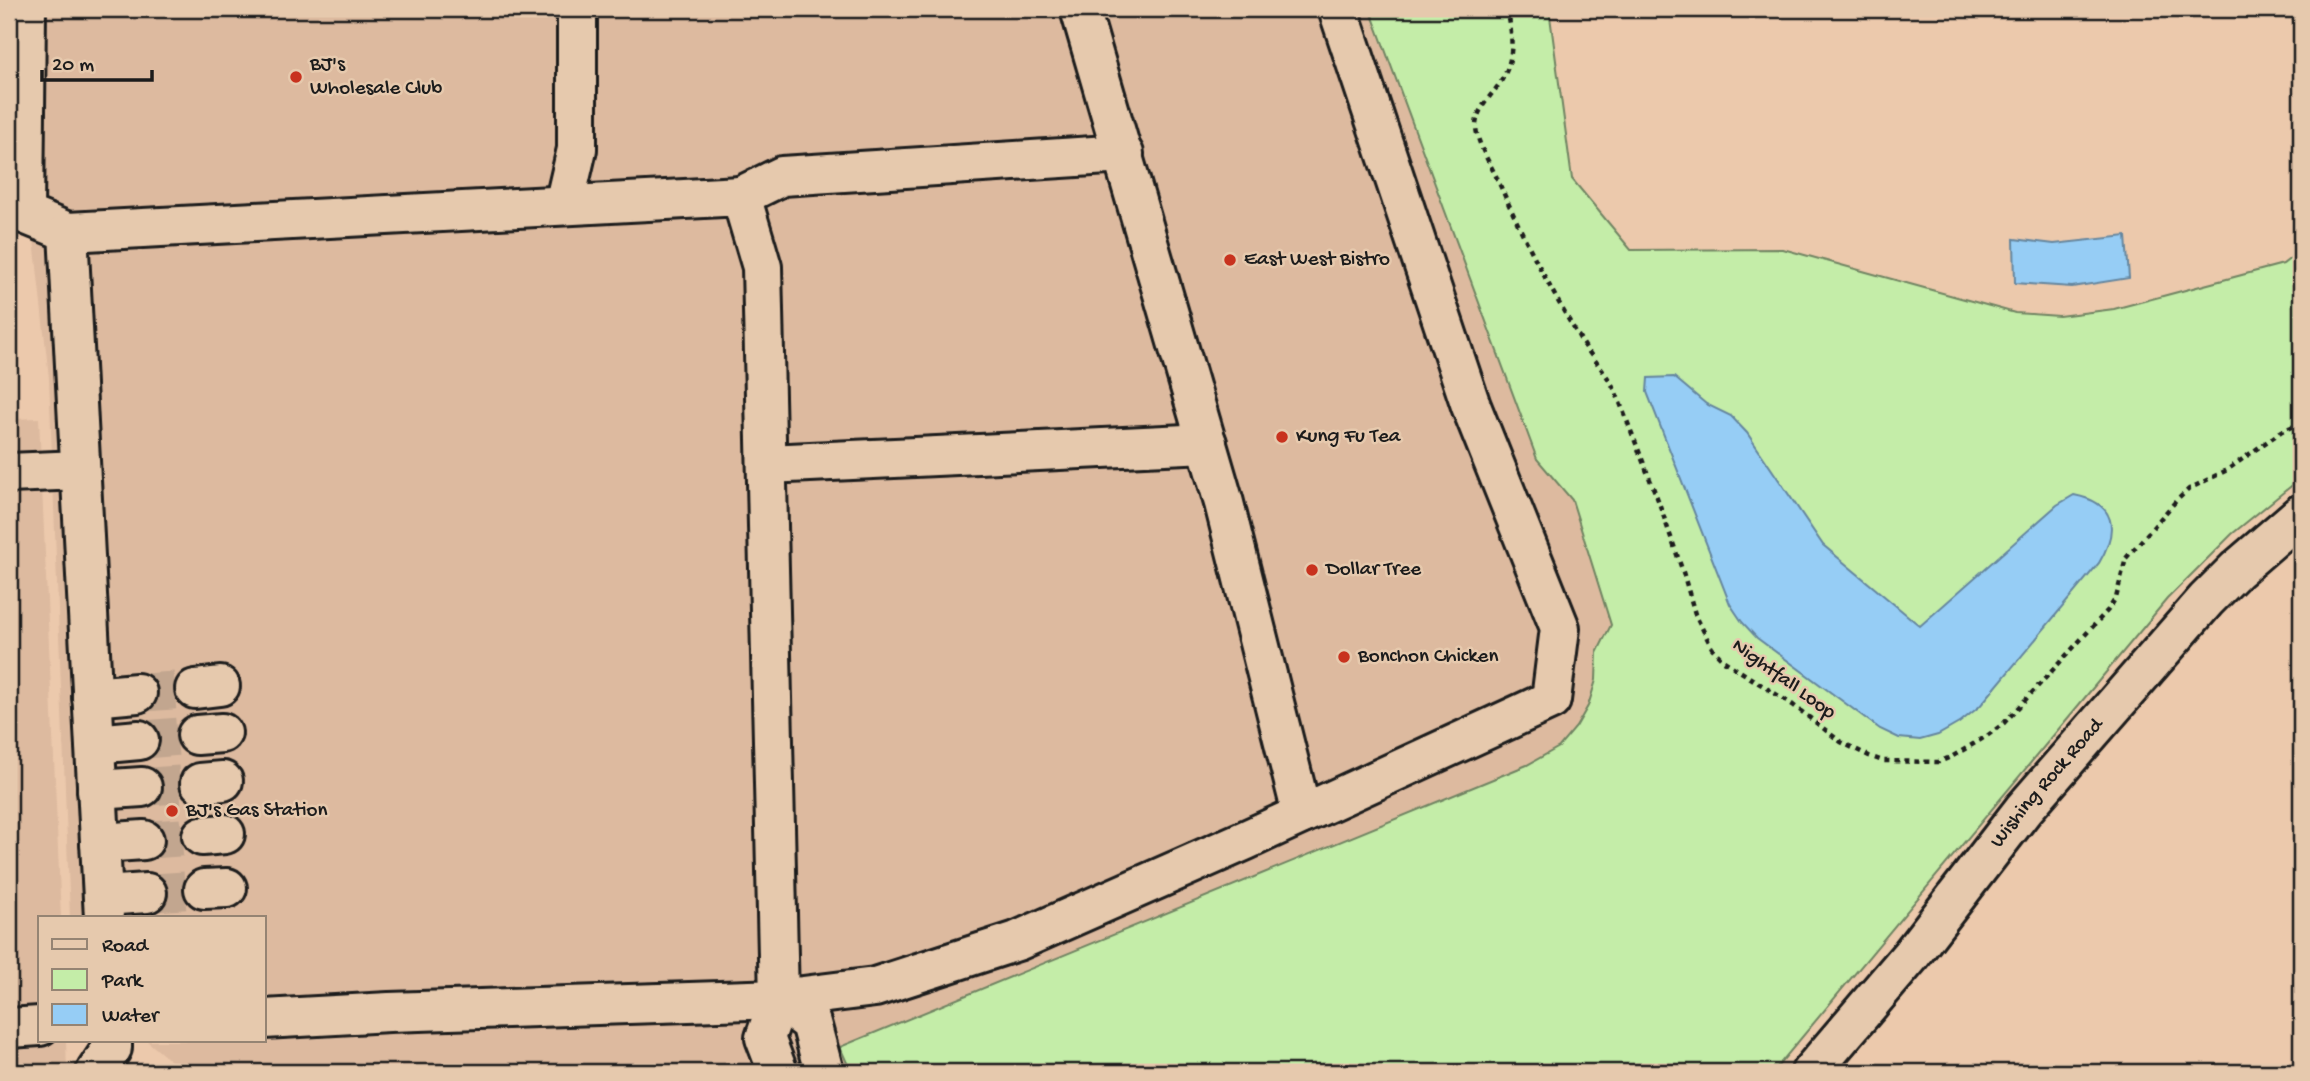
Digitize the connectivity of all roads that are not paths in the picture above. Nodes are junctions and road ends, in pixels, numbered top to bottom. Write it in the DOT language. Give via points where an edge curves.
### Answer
graph roads {
  1 [pos="26,9"];
  2 [pos="576,9"];
  3 [pos="1080,9"];
  4 [pos="1338,9"];
  5 [pos="1124,154"];
  6 [pos="741,196"];
  7 [pos="564,205"];
  8 [pos="68,232"];
  9 [pos="1207,443"];
  10 [pos="768,464"];
  11 [pos="80,470"];
  12 [pos="9,473"];
  13 [pos="2301,514"];
  14 [pos="137,693"];
  15 [pos="92,697"];
  16 [pos="139,740"];
  17 [pos="95,744"];
  18 [pos="142,787"];
  19 [pos="97,790"];
  20 [pos="1302,814"];
  21 [pos="144,840"];
  22 [pos="100,843"];
  23 [pos="147,893"];
  24 [pos="103,907"];
  25 [pos="779,999"];
  26 [pos="266,1019"];
  27 [pos="38,1026"];
  28 [pos="9,1028"];
  29 [pos="778,1072"];
  30 [pos="824,1072"];
  31 [pos="1811,1072"];
  1 -- 8 [label="street" via="24,214"];
  2 -- 7 [label="street" via="577,149"];
  3 -- 5 [label="street"];
  4 -- 20 [label="street" via="1471,406 1560,628 1551,700"];
  5 -- 6 [label="street" via="782,176"];
  5 -- 9 [label="street"];
  6 -- 7 [label="street"];
  6 -- 10 [label="street" via="762,267"];
  7 -- 8 [label="street"];
  8 -- 11 [label="street"];
  9 -- 10 [label="street"];
  9 -- 20 [label="street"];
  10 -- 25 [label="street"];
  11 -- 12 [label="street"];
  11 -- 15 [label="street"];
  13 -- 31 [label="street, Wishing Rock Road" via="2236,570 2170,642 2023,810 1911,955"];
  14 -- 15 [label="street"];
  15 -- 17 [label="street"];
  16 -- 17 [label="street"];
  17 -- 19 [label="street"];
  18 -- 19 [label="street"];
  19 -- 22 [label="street"];
  20 -- 25 [label="street" via="1017,941 875,987"];
  21 -- 22 [label="street"];
  22 -- 24 [label="street"];
  23 -- 24 [label="street"];
  25 -- 26 [label="street"];
  25 -- 29 [label="street" via="765,1038"];
  25 -- 30 [label="street" via="811,1023"];
  27 -- 28 [label="street"];
}
